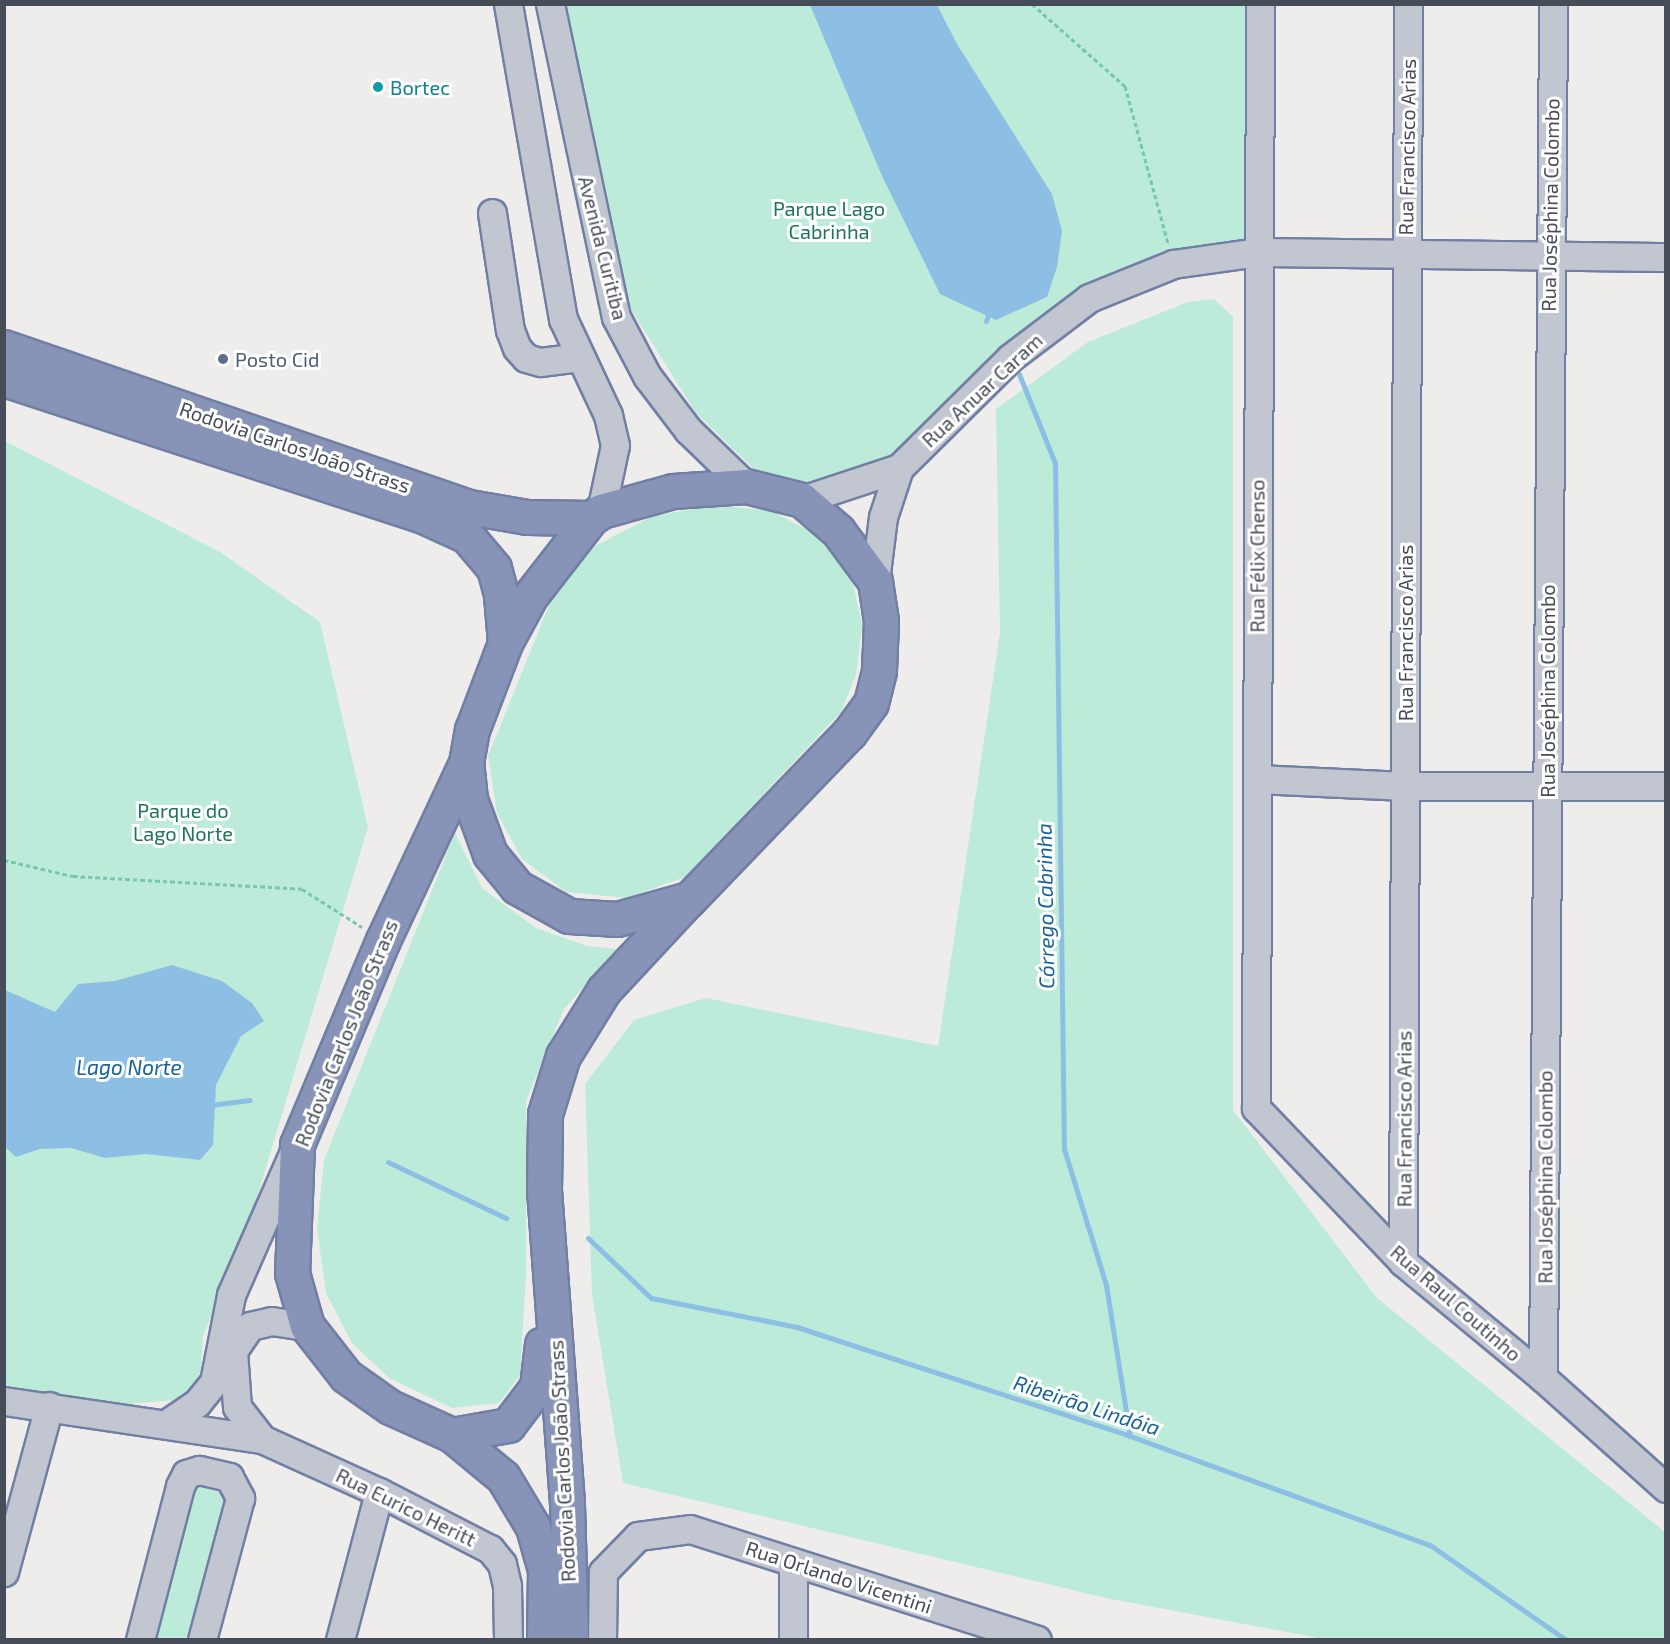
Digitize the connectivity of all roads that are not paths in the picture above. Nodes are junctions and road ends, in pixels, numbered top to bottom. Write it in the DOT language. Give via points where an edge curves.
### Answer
graph roads {
  1 [pos="508,4"];
  2 [pos="550,4"];
  3 [pos="1260,4"];
  4 [pos="1408,4"];
  5 [pos="1553,4"];
  6 [pos="492,213"];
  7 [pos="1257,252"];
  8 [pos="1406,254"];
  9 [pos="1550,256"];
  10 [pos="1665,257"];
  11 [pos="4,347"];
  12 [pos="578,357"];
  13 [pos="4,379"];
  14 [pos="899,468"];
  15 [pos="746,486"];
  16 [pos="802,500"];
  17 [pos="596,514"];
  18 [pos="875,581"];
  19 [pos="505,642"];
  20 [pos="466,763"];
  21 [pos="1257,779"];
  22 [pos="1405,786"];
  23 [pos="1665,786"];
  24 [pos="1547,787"];
  25 [pos="689,899"];
  26 [pos="1256,1108"];
  27 [pos="297,1145"];
  28 [pos="1403,1262"];
  29 [pos="550,1268"];
  30 [pos="307,1326"];
  31 [pos="233,1351"];
  32 [pos="1544,1378"];
  33 [pos="4,1401"];
  34 [pos="49,1406"];
  35 [pos="166,1424"];
  36 [pos="195,1426"];
  37 [pos="452,1435"];
  38 [pos="262,1439"];
  39 [pos="1665,1488"];
  40 [pos="379,1492"];
  41 [pos="638,1536"];
  42 [pos="793,1563"];
  43 [pos="4,1572"];
  44 [pos="507,1610"];
  45 [pos="965,1628"];
  46 [pos="140,1640"];
  47 [pos="202,1640"];
  48 [pos="340,1640"];
  49 [pos="499,1640"];
  50 [pos="508,1640"];
  51 [pos="544,1640"];
  52 [pos="571,1640"];
  53 [pos="602,1640"];
  54 [pos="793,1640"];
  55 [pos="1037,1640"];
  1 -- 12 [label="street" via="563,319"];
  2 -- 15 [label="street, Avenida Curitiba" via="616,316 647,376 681,421"];
  3 -- 7 [label="street, Rua Félix Chenso"];
  4 -- 8 [label="street, Rua Francisco Arias"];
  5 -- 9 [label="street, Rua Joséphina Colombo"];
  6 -- 12 [label="street" via="510,330 517,348 526,358 540,362"];
  7 -- 8 [label="street, Rua Anuar Caram"];
  7 -- 14 [label="street, Rua Anuar Caram" via="1173,264 1089,298 1010,358"];
  7 -- 21 [label="street, Rua Félix Chenso"];
  8 -- 9 [label="street, Rua Anuar Caram"];
  8 -- 22 [label="street, Rua Francisco Arias"];
  9 -- 10 [label="street, Rua Anuar Caram"];
  9 -- 24 [label="street, Rua Joséphina Colombo"];
  11 -- 17 [label="highway, Rodovia Carlos João Strass" via="469,507 527,517"];
  12 -- 17 [label="street" via="608,415 615,445"];
  13 -- 19 [label="highway, Rodovia Carlos João Strass" via="421,515 467,536 494,568"];
  14 -- 16 [label="street"];
  14 -- 18 [label="street" via="884,517"];
  15 -- 16 [label="highway, Rodovia Carlos João Strass"];
  15 -- 17 [label="highway, Rodovia Carlos João Strass" via="673,491"];
  16 -- 18 [label="highway" via="838,531"];
  17 -- 19 [label="highway" via="531,595"];
  18 -- 25 [label="highway, Rodovia Carlos João Strass" via="881,621 879,670 871,703 849,733"];
  19 -- 20 [label="highway" via="472,730"];
  20 -- 25 [label="highway" via="470,799 490,854 517,887 534,898 569,916 617,920"];
  20 -- 27 [label="highway, Rodovia Carlos João Strass" via="383,940"];
  21 -- 22 [label="street"];
  21 -- 26 [label="street, Rua Félix Chenso"];
  22 -- 24 [label="street"];
  22 -- 28 [label="street, Rua Francisco Arias"];
  23 -- 24 [label="street"];
  24 -- 32 [label="street, Rua Joséphina Colombo"];
  25 -- 29 [label="highway, Rodovia Carlos João Strass" via="604,990 563,1056 545,1114 544,1189"];
  26 -- 28 [label="street, Rua Raul Coutinho"];
  27 -- 30 [label="highway, Rodovia Carlos João Strass" via="292,1273"];
  27 -- 35 [label="street" via="231,1295 214,1382 198,1403"];
  28 -- 32 [label="street, Rua Raul Coutinho"];
  29 -- 37 [label="highway" via="537,1387 508,1425"];
  29 -- 52 [label="highway, Rodovia Carlos João Strass" via="567,1503"];
  30 -- 31 [label="street" via="271,1321 250,1326"];
  30 -- 37 [label="highway, Rodovia Carlos João Strass" via="346,1376 390,1407"];
  31 -- 36 [label="street" via="223,1391 214,1408"];
  31 -- 38 [label="street" via="237,1407"];
  32 -- 39 [label="street, Rua Raul Coutinho"];
  33 -- 34 [label="street"];
  34 -- 35 [label="street"];
  34 -- 43 [label="street"];
  35 -- 36 [label="street"];
  36 -- 38 [label="street"];
  37 -- 51 [label="highway, Rodovia Carlos João Strass" via="503,1477 533,1527 545,1570"];
  38 -- 40 [label="street, Rua Eurico Heritt"];
  40 -- 44 [label="street, Rua Eurico Heritt" via="490,1549 502,1564"];
  40 -- 48 [label="street"];
  41 -- 42 [label="street, Rua Orlando Vicentini" via="690,1529"];
  41 -- 53 [label="street, Rodovia Carlos João Strass" via="603,1572"];
  42 -- 45 [label="street, Rua Orlando Vicentini"];
  42 -- 54 [label="street"];
  44 -- 49 [label="street"];
  44 -- 50 [label="street, Rua Eurico Heritt"];
  45 -- 55 [label="street, Rua Orlando Vicentini"];
  46 -- 47 [label="street" via="180,1486 186,1474 200,1470 229,1477 240,1498"];
}
